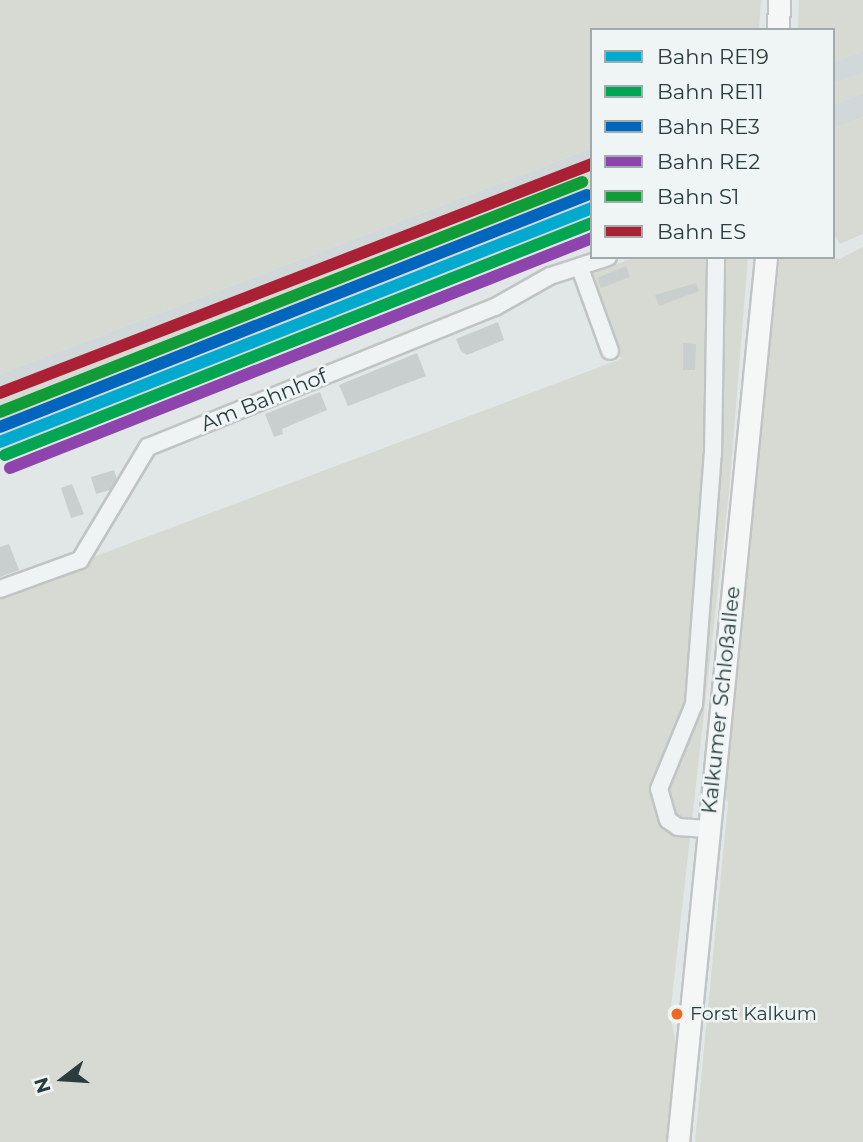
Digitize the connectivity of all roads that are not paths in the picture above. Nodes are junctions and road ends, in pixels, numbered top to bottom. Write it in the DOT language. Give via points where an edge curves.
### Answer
graph roads {
  1 [pos="779,0"];
  2 [pos="778,28"];
  3 [pos="603,259"];
  4 [pos="716,259"];
  5 [pos="766,259"];
  6 [pos="580,268"];
  7 [pos="610,351"];
  8 [pos="0,589"];
  9 [pos="708,829"];
  10 [pos="678,1142"];
  1 -- 2 [label="main road"];
  3 -- 6 [label="street, Am Bahnhof"];
  4 -- 9 [label="street" via="713,454 694,704 659,789 668,820 678,827"];
  5 -- 9 [label="main road, Kalkumer Schloßallee"];
  6 -- 7 [label="street"];
  6 -- 8 [label="street, Am Bahnhof" via="550,276 495,307 148,447 80,560"];
  9 -- 10 [label="main road, Kalkumer Schloßallee"];
}
